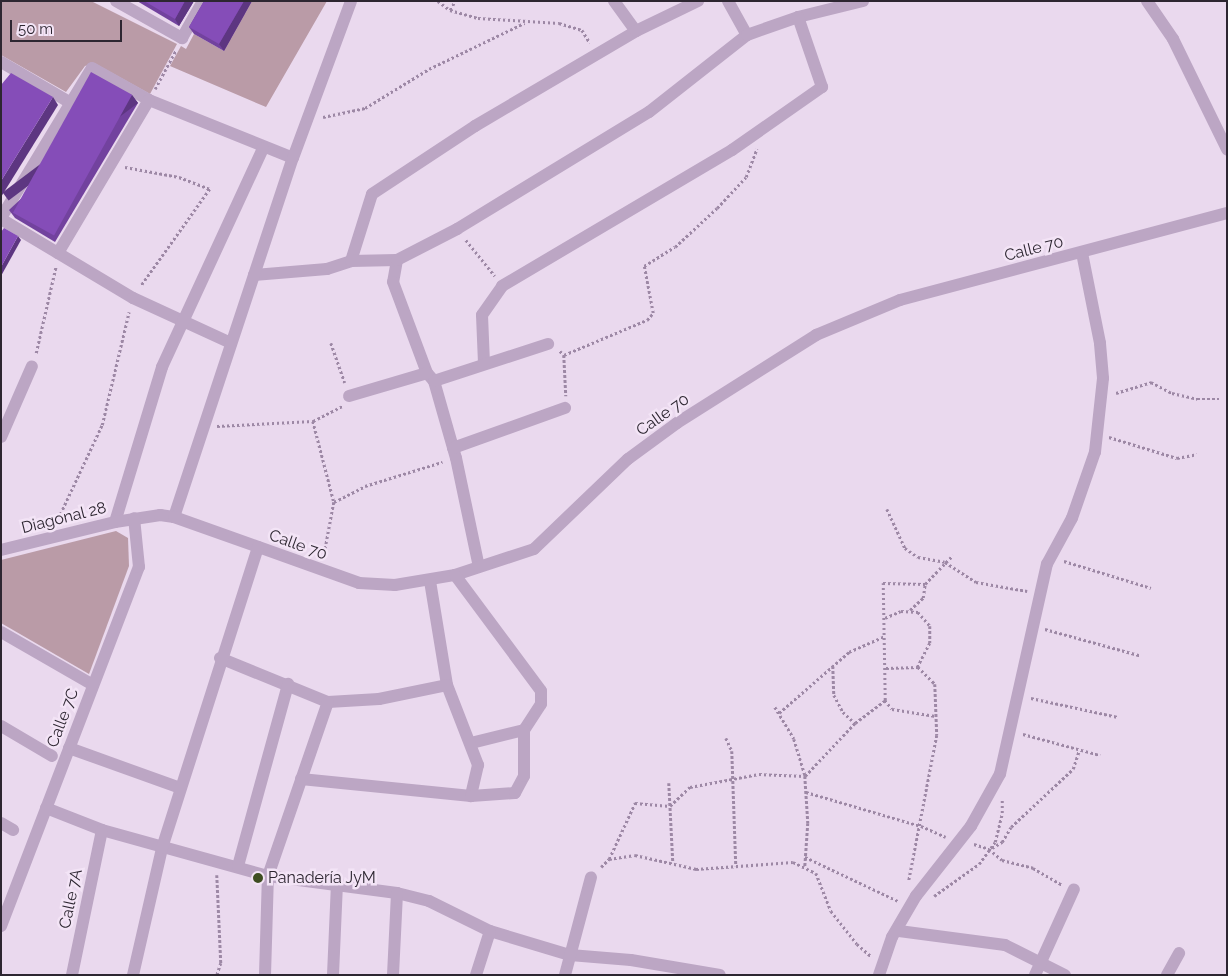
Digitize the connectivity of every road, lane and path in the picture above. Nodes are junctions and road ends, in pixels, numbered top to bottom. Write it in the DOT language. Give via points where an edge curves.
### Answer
graph roads {
  1 [pos="203,1"];
  2 [pos="351,1"];
  3 [pos="438,1"];
  4 [pos="456,1"];
  5 [pos="614,1"];
  6 [pos="698,1"];
  7 [pos="728,1"];
  8 [pos="863,1"];
  9 [pos="1146,1"];
  10 [pos="123,3"];
  11 [pos="450,10"];
  12 [pos="798,17"];
  13 [pos="524,24"];
  14 [pos="636,31"];
  15 [pos="747,35"];
  16 [pos="182,38"];
  17 [pos="598,55"];
  18 [pos="1,62"];
  19 [pos="12,69"];
  20 [pos="5,81"];
  21 [pos="149,100"];
  22 [pos="71,103"];
  23 [pos="307,119"];
  24 [pos="749,138"];
  25 [pos="263,148"];
  26 [pos="1227,149"];
  27 [pos="292,158"];
  28 [pos="112,165"];
  29 [pos="1227,213"];
  30 [pos="1,219"];
  31 [pos="457,229"];
  32 [pos="58,253"];
  33 [pos="1082,253"];
  34 [pos="351,260"];
  35 [pos="397,260"];
  36 [pos="254,276"];
  37 [pos="502,286"];
  38 [pos="133,298"];
  39 [pos="183,322"];
  40 [pos="231,343"];
  41 [pos="331,343"];
  42 [pos="548,344"];
  43 [pos="564,355"];
  44 [pos="484,363"];
  45 [pos="32,366"];
  46 [pos="430,377"];
  47 [pos="349,396"];
  48 [pos="1219,399"];
  49 [pos="1102,401"];
  50 [pos="565,408"];
  51 [pos="313,421"];
  52 [pos="206,426"];
  53 [pos="1098,435"];
  54 [pos="1,437"];
  55 [pos="454,453"];
  56 [pos="1197,454"];
  57 [pos="334,502"];
  58 [pos="887,509"];
  59 [pos="174,517"];
  60 [pos="134,518"];
  61 [pos="115,522"];
  62 [pos="48,540"];
  63 [pos="258,547"];
  64 [pos="1,550"];
  65 [pos="953,555"];
  66 [pos="1051,556"];
  67 [pos="945,562"];
  68 [pos="479,567"];
  69 [pos="321,571"];
  70 [pos="455,575"];
  71 [pos="430,581"];
  72 [pos="925,584"];
  73 [pos="1151,588"];
  74 [pos="1040,593"];
  75 [pos="909,611"];
  76 [pos="885,618"];
  77 [pos="1032,626"];
  78 [pos="1,632"];
  79 [pos="885,636"];
  80 [pos="1139,655"];
  81 [pos="220,658"];
  82 [pos="833,666"];
  83 [pos="918,667"];
  84 [pos="886,668"];
  85 [pos="288,684"];
  86 [pos="447,685"];
  87 [pos="93,686"];
  88 [pos="1017,694"];
  89 [pos="885,700"];
  90 [pos="328,702"];
  91 [pos="775,707"];
  92 [pos="779,713"];
  93 [pos="936,716"];
  94 [pos="1118,717"];
  95 [pos="855,723"];
  96 [pos="1,726"];
  97 [pos="524,730"];
  98 [pos="1010,730"];
  99 [pos="726,738"];
  100 [pos="471,743"];
  101 [pos="69,748"];
  102 [pos="1079,751"];
  103 [pos="1100,755"];
  104 [pos="52,756"];
  105 [pos="1000,774"];
  106 [pos="805,776"];
  107 [pos="301,779"];
  108 [pos="733,780"];
  109 [pos="669,782"];
  110 [pos="180,788"];
  111 [pos="806,792"];
  112 [pos="471,796"];
  113 [pos="670,806"];
  114 [pos="46,808"];
  115 [pos="1,823"];
  116 [pos="921,826"];
  117 [pos="13,830"];
  118 [pos="102,830"];
  119 [pos="961,840"];
  120 [pos="162,848"];
  121 [pos="989,849"];
  122 [pos="805,857"];
  123 [pos="609,859"];
  124 [pos="216,861"];
  125 [pos="673,862"];
  126 [pos="238,866"];
  127 [pos="736,866"];
  128 [pos="805,867"];
  129 [pos="268,876"];
  130 [pos="591,877"];
  131 [pos="908,884"];
  132 [pos="337,885"];
  133 [pos="1074,889"];
  134 [pos="397,892"];
  135 [pos="910,907"];
  136 [pos="2,922"];
  137 [pos="490,931"];
  138 [pos="899,931"];
  139 [pos="1179,953"];
  140 [pos="570,955"];
  141 [pos="1039,959"];
  142 [pos="880,970"];
  143 [pos="72,975"];
  144 [pos="133,975"];
  145 [pos="217,975"];
  146 [pos="265,975"];
  147 [pos="333,975"];
  148 [pos="393,975"];
  149 [pos="476,975"];
  150 [pos="565,975"];
  151 [pos="720,975"];
  152 [pos="1035,975"];
  153 [pos="1066,975"];
  154 [pos="1168,975"];
  1 -- 16 [label="street"];
  2 -- 23 [label="street"];
  3 -- 11 [label="path"];
  4 -- 11 [label="path"];
  5 -- 14 [label="street"];
  6 -- 14 [label="street"];
  7 -- 15 [label="street"];
  8 -- 12 [label="street"];
  9 -- 26 [label="street" via="1173,39"];
  10 -- 16 [label="street"];
  11 -- 13 [label="path" via="478,18"];
  12 -- 15 [label="street"];
  12 -- 24 [label="street" via="822,87"];
  13 -- 17 [label="path" via="559,23 582,30"];
  13 -- 23 [label="path" via="429,69 365,108"];
  14 -- 17 [label="street"];
  15 -- 31 [label="street" via="649,112"];
  16 -- 21 [label="path"];
  17 -- 34 [label="street" via="475,126 372,194"];
  18 -- 19 [label="street"];
  19 -- 20 [label="street"];
  19 -- 22 [label="street"];
  21 -- 22 [label="street" via="92,68"];
  21 -- 25 [label="street"];
  21 -- 28 [label="street"];
  22 -- 30 [label="street"];
  23 -- 27 [label="street"];
  24 -- 37 [label="street"];
  24 -- 43 [label="path" via="757,152 746,177 675,247 644,266 653,313 647,320"];
  25 -- 27 [label="street"];
  25 -- 39 [label="street"];
  27 -- 36 [label="street"];
  28 -- 32 [label="street"];
  28 -- 38 [label="path" via="179,176 210,189"];
  29 -- 33 [label="street, Calle 70"];
  30 -- 32 [label="street"];
  31 -- 35 [label="street"];
  31 -- 37 [label="path"];
  32 -- 38 [label="street"];
  32 -- 45 [label="path"];
  33 -- 49 [label="street" via="1100,343"];
  33 -- 68 [label="street, Calle 70" via="900,300 816,335 677,423 628,459 534,549"];
  34 -- 35 [label="street"];
  34 -- 36 [label="street" via="327,269"];
  35 -- 46 [label="street" via="392,282"];
  36 -- 40 [label="street"];
  37 -- 44 [label="street" via="482,315"];
  38 -- 39 [label="street"];
  38 -- 62 [label="path" via="102,425"];
  39 -- 40 [label="street"];
  39 -- 61 [label="street" via="156,386"];
  40 -- 52 [label="street"];
  41 -- 47 [label="path"];
  42 -- 43 [label="path"];
  42 -- 44 [label="street"];
  43 -- 50 [label="path"];
  44 -- 46 [label="street"];
  45 -- 54 [label="street"];
  46 -- 47 [label="street"];
  46 -- 55 [label="street"];
  47 -- 51 [label="path" via="338,410"];
  48 -- 49 [label="path" via="1197,399 1172,393 1151,382 1127,388"];
  49 -- 53 [label="street"];
  50 -- 55 [label="street"];
  51 -- 52 [label="path"];
  51 -- 57 [label="path"];
  52 -- 59 [label="street"];
  53 -- 56 [label="path" via="1130,441 1155,453 1177,458"];
  53 -- 66 [label="street" via="1072,518"];
  55 -- 57 [label="path" via="365,486"];
  55 -- 68 [label="street"];
  57 -- 69 [label="path"];
  58 -- 67 [label="path" via="905,548 918,557"];
  59 -- 60 [label="street, Calle 70"];
  59 -- 63 [label="street, Calle 70"];
  60 -- 61 [label="street, Diagonal 28"];
  60 -- 87 [label="street, Calle 7C" via="139,567"];
  61 -- 62 [label="street, Diagonal 28"];
  62 -- 64 [label="street, Diagonal 28"];
  63 -- 69 [label="street, Calle 70"];
  63 -- 81 [label="street"];
  65 -- 67 [label="path"];
  66 -- 73 [label="path"];
  66 -- 74 [label="street"];
  67 -- 72 [label="path" via="943,568"];
  67 -- 74 [label="path" via="976,582"];
  68 -- 70 [label="street, Calle 70"];
  69 -- 71 [label="street, Calle 70" via="373,584"];
  70 -- 71 [label="street, Calle 70"];
  70 -- 97 [label="street" via="541,692 541,704"];
  71 -- 86 [label="street"];
  72 -- 75 [label="path" via="923,598"];
  72 -- 76 [label="path" via="883,582"];
  74 -- 77 [label="street"];
  75 -- 76 [label="path"];
  75 -- 83 [label="path" via="918,612 930,626 930,643"];
  76 -- 79 [label="path"];
  77 -- 80 [label="path"];
  77 -- 88 [label="street"];
  78 -- 87 [label="street"];
  79 -- 82 [label="path" via="849,652"];
  79 -- 84 [label="path"];
  81 -- 85 [label="street"];
  81 -- 110 [label="street"];
  82 -- 92 [label="path"];
  82 -- 95 [label="path" via="834,695 843,712"];
  83 -- 84 [label="path"];
  83 -- 93 [label="path" via="935,684"];
  84 -- 89 [label="path"];
  85 -- 90 [label="street"];
  85 -- 126 [label="street"];
  86 -- 90 [label="street" via="379,699"];
  86 -- 100 [label="street" via="457,717"];
  87 -- 101 [label="street, Calle 7C"];
  88 -- 94 [label="path"];
  88 -- 98 [label="street"];
  89 -- 93 [label="path" via="892,709"];
  89 -- 95 [label="path"];
  90 -- 107 [label="street"];
  91 -- 92 [label="path"];
  92 -- 106 [label="path" via="794,739"];
  93 -- 116 [label="path" via="937,735"];
  95 -- 106 [label="path"];
  96 -- 104 [label="street"];
  97 -- 100 [label="street"];
  97 -- 112 [label="street" via="524,776 515,793"];
  98 -- 102 [label="path"];
  98 -- 105 [label="street"];
  99 -- 108 [label="path" via="732,752"];
  100 -- 112 [label="street" via="478,765"];
  101 -- 110 [label="street"];
  101 -- 114 [label="street, Calle 7C"];
  102 -- 103 [label="path"];
  102 -- 121 [label="path" via="1074,769 1012,827 1002,842"];
  105 -- 119 [label="street"];
  105 -- 121 [label="path" via="1002,813 995,842"];
  106 -- 108 [label="path" via="759,774"];
  106 -- 111 [label="path"];
  107 -- 112 [label="street"];
  107 -- 129 [label="street"];
  108 -- 113 [label="path" via="690,787"];
  108 -- 127 [label="path"];
  109 -- 113 [label="path"];
  110 -- 120 [label="street"];
  111 -- 116 [label="path"];
  111 -- 122 [label="path"];
  113 -- 123 [label="path" via="634,803"];
  113 -- 125 [label="path"];
  114 -- 118 [label="street"];
  114 -- 136 [label="street, Calle 7C"];
  115 -- 117 [label="street"];
  116 -- 119 [label="path" via="938,835"];
  116 -- 131 [label="path"];
  118 -- 120 [label="street"];
  118 -- 143 [label="street, Calle 7A"];
  119 -- 121 [label="path"];
  119 -- 135 [label="street"];
  120 -- 124 [label="street"];
  120 -- 144 [label="street"];
  121 -- 133 [label="path" via="1002,860 1033,868"];
  121 -- 135 [label="path" via="979,864 942,892"];
  122 -- 128 [label="path"];
  122 -- 135 [label="path"];
  123 -- 125 [label="path" via="635,855"];
  123 -- 130 [label="path"];
  124 -- 126 [label="street"];
  124 -- 145 [label="path" via="221,962"];
  125 -- 127 [label="path" via="696,869"];
  126 -- 129 [label="street"];
  127 -- 128 [label="path" via="793,862"];
  128 -- 142 [label="path" via="816,873 832,911"];
  129 -- 132 [label="street"];
  129 -- 146 [label="street"];
  130 -- 140 [label="street"];
  132 -- 134 [label="street"];
  132 -- 147 [label="street"];
  133 -- 141 [label="street"];
  134 -- 137 [label="street" via="429,901"];
  134 -- 148 [label="street"];
  135 -- 138 [label="street"];
  137 -- 140 [label="street"];
  137 -- 149 [label="street"];
  138 -- 141 [label="street" via="1005,945"];
  138 -- 142 [label="street" via="892,937"];
  139 -- 154 [label="street"];
  140 -- 150 [label="street"];
  140 -- 151 [label="street"];
  141 -- 152 [label="street"];
  141 -- 153 [label="street"];
}
